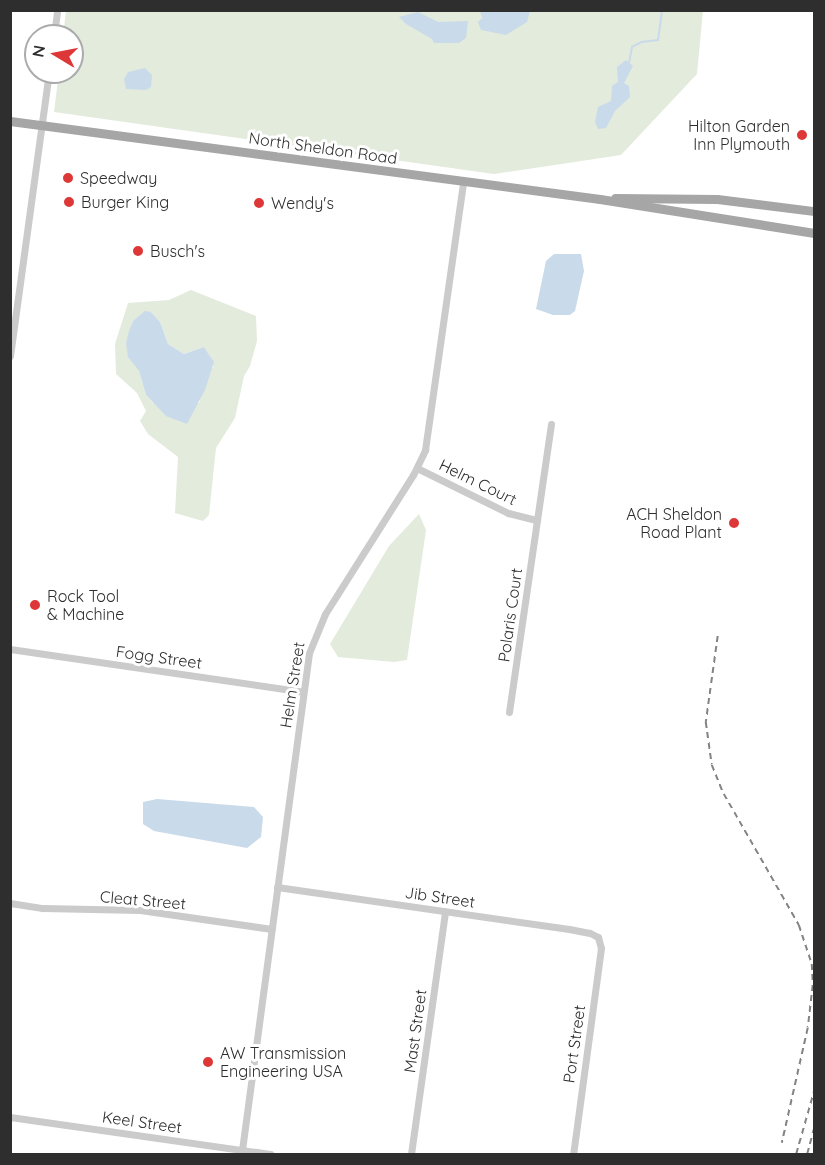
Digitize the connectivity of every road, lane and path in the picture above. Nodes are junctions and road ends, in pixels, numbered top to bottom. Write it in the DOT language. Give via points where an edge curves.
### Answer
graph roads {
  1 [pos="47,84"];
  2 [pos="10,121"];
  3 [pos="42,125"];
  4 [pos="463,182"];
  5 [pos="600,199"];
  6 [pos="742,202"];
  7 [pos="814,211"];
  8 [pos="744,223"];
  9 [pos="814,232"];
  10 [pos="10,356"];
  11 [pos="551,423"];
  12 [pos="417,468"];
  13 [pos="537,520"];
  14 [pos="10,649"];
  15 [pos="303,692"];
  16 [pos="509,712"];
  17 [pos="277,887"];
  18 [pos="10,903"];
  19 [pos="445,911"];
  20 [pos="272,929"];
  21 [pos="598,937"];
  22 [pos="10,1117"];
  23 [pos="242,1150"];
  24 [pos="270,1155"];
  25 [pos="411,1155"];
  26 [pos="573,1155"];
  1 -- 3 [label="street"];
  2 -- 3 [label="main road, North Sheldon Road"];
  3 -- 4 [label="main road, North Sheldon Road"];
  3 -- 10 [label="street"];
  4 -- 5 [label="main road, North Sheldon Road"];
  4 -- 12 [label="street, Helm Street" via="429,431"];
  5 -- 6 [label="main road, North Sheldon Road"];
  5 -- 8 [label="main road, North Sheldon Road"];
  6 -- 7 [label="main road, North Sheldon Road"];
  6 -- 8 [label="main road"];
  8 -- 9 [label="main road, North Sheldon Road"];
  11 -- 13 [label="street, Helm Court"];
  12 -- 13 [label="street, Helm Court" via="508,513"];
  12 -- 15 [label="street, Helm Street" via="319,624 309,653"];
  13 -- 16 [label="street, Polaris Court"];
  14 -- 15 [label="street, Fogg Street"];
  15 -- 17 [label="street, Helm Street"];
  17 -- 19 [label="street, Jib Street"];
  17 -- 20 [label="street, Helm Street"];
  18 -- 20 [label="street, Cleat Street" via="140,910"];
  19 -- 21 [label="street, Jib Street"];
  19 -- 25 [label="street, Mast Street"];
  20 -- 23 [label="street, Helm Street"];
  21 -- 26 [label="street, Port Street" via="601,948"];
  22 -- 23 [label="street, Keel Street"];
  23 -- 24 [label="street, Keel Street"];
}
